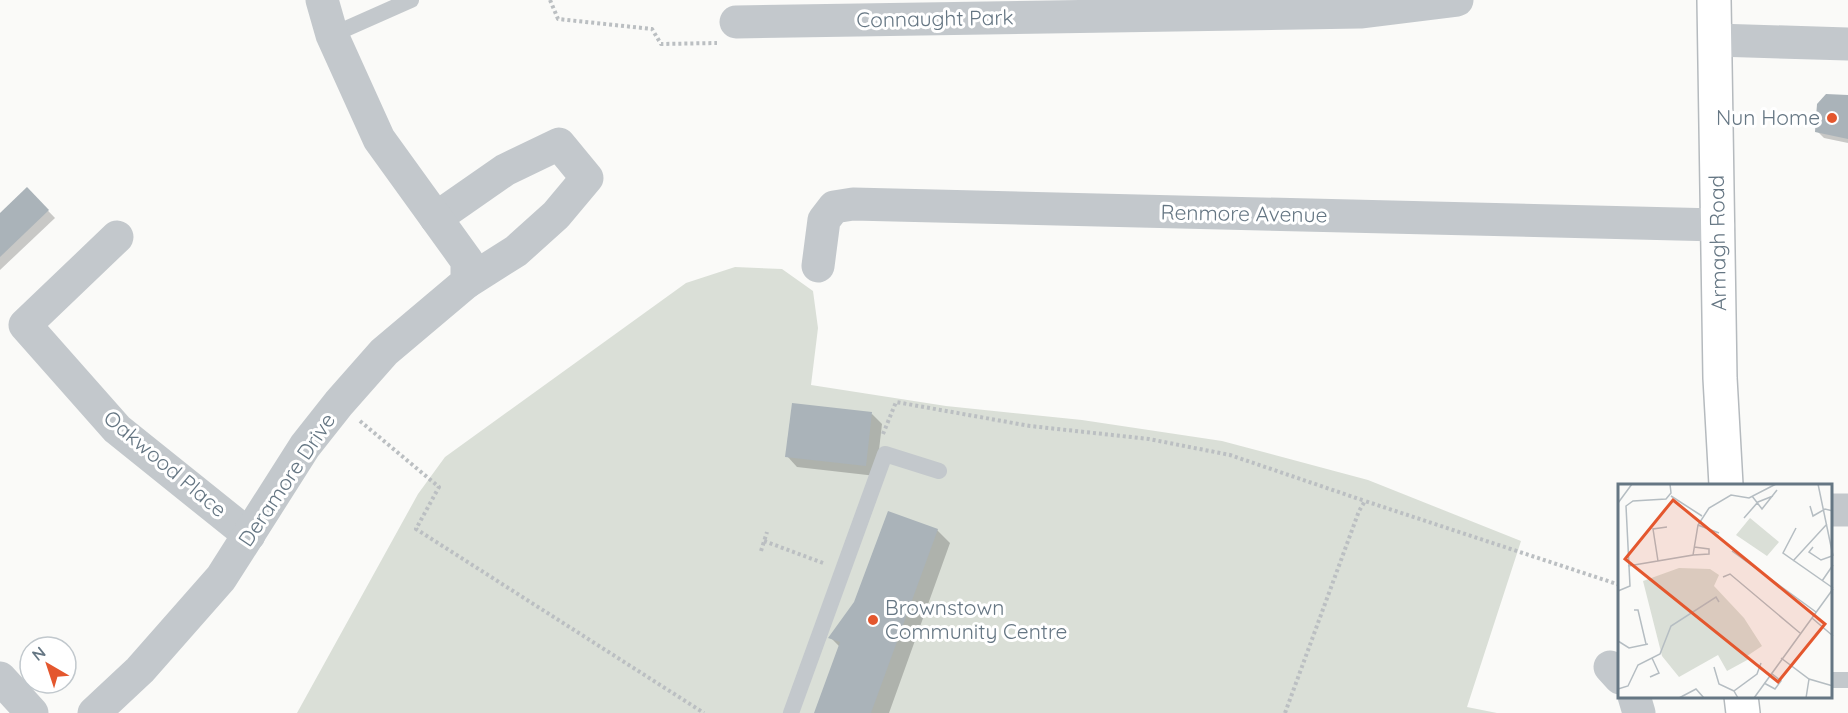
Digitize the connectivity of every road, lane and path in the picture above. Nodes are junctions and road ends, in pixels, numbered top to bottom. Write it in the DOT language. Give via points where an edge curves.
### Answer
graph roads {
  1 [pos="322,0"];
  2 [pos="411,0"];
  3 [pos="550,0"];
  4 [pos="1457,0"];
  5 [pos="1714,0"];
  6 [pos="736,22"];
  7 [pos="332,35"];
  8 [pos="1716,40"];
  9 [pos="1848,44"];
  10 [pos="436,218"];
  11 [pos="1718,225"];
  12 [pos="117,237"];
  13 [pos="818,266"];
  14 [pos="467,282"];
  15 [pos="339,404"];
  16 [pos="885,454"];
  17 [pos="939,471"];
  18 [pos="1726,484"];
  19 [pos="1365,501"];
  20 [pos="766,532"];
  21 [pos="249,535"];
  22 [pos="764,541"];
  23 [pos="761,551"];
  24 [pos="829,566"];
  25 [pos="1618,584"];
  26 [pos="3,688"];
  27 [pos="1635,698"];
  28 [pos="1741,698"];
  29 [pos="32,713"];
  30 [pos="94,713"];
  31 [pos="704,713"];
  32 [pos="791,713"];
  33 [pos="1285,713"];
  34 [pos="1639,713"];
  35 [pos="1743,713"];
  1 -- 7 [label="street"];
  2 -- 7 [label="lane"];
  3 -- 6 [label="path" via="558,19 652,29 661,44 725,43"];
  4 -- 6 [label="street, Connaught Park" via="1360,12"];
  5 -- 8 [label="main road, Armagh Road"];
  7 -- 10 [label="street" via="380,139"];
  8 -- 9 [label="street"];
  8 -- 11 [label="main road, Armagh Road"];
  10 -- 14 [label="street" via="467,261"];
  10 -- 14 [label="street, Deramore Drive" via="505,170 559,144 587,178 556,215 516,251"];
  11 -- 13 [label="street, Renmore Avenue" via="853,204 834,207 824,220"];
  11 -- 18 [label="main road, Armagh Road"];
  12 -- 21 [label="street, Oakwood Place" via="25,325 117,429"];
  14 -- 15 [label="street, Deramore Drive" via="384,352"];
  15 -- 21 [label="street, Deramore Drive" via="305,446"];
  15 -- 31 [label="path" via="439,488 416,528"];
  16 -- 17 [label="lane"];
  16 -- 19 [label="path" via="878,446 896,402 1030,426 1149,439 1230,455"];
  16 -- 32 [label="lane"];
  19 -- 25 [label="path"];
  19 -- 33 [label="path"];
  20 -- 22 [label="path"];
  21 -- 30 [label="street, Deramore Drive" via="214,586 140,670"];
  22 -- 23 [label="path"];
  22 -- 24 [label="path"];
  26 -- 29 [label="street"];
  27 -- 34 [label="street"];
  28 -- 35 [label="main road"];
}
